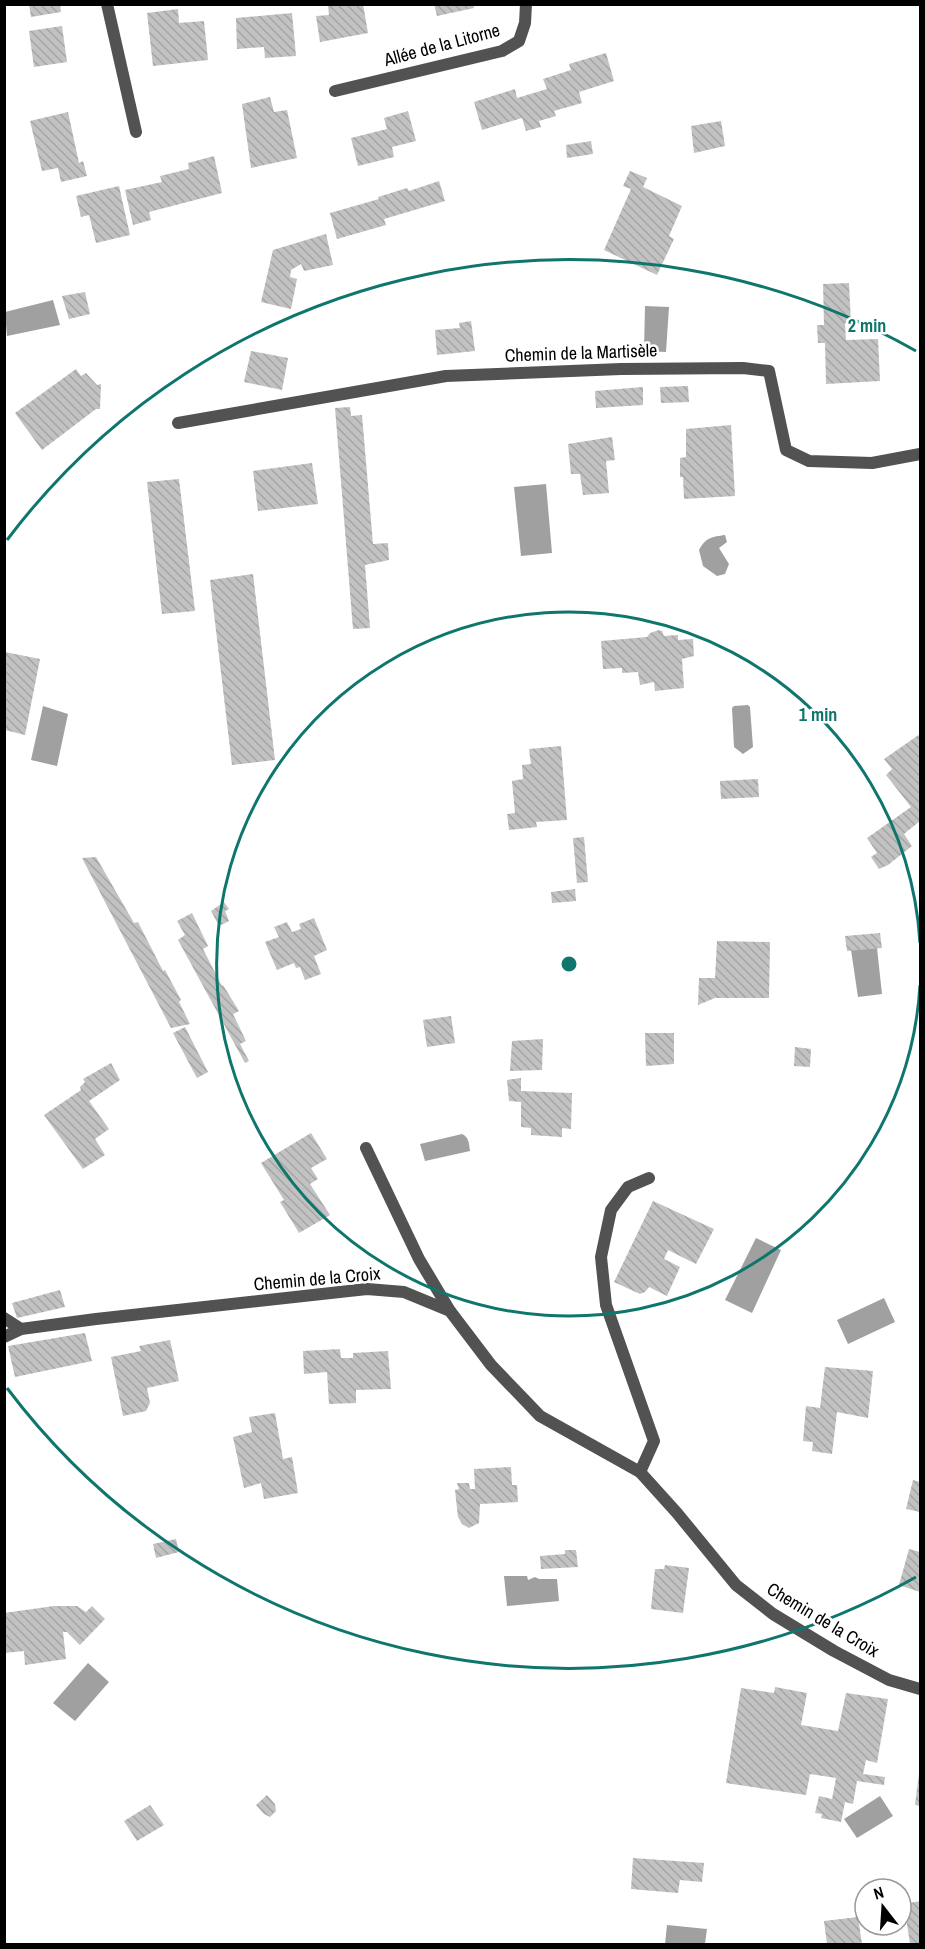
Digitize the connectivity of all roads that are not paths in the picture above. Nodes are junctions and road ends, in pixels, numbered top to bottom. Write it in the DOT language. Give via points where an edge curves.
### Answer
graph roads {
  1 [pos="107,4"];
  2 [pos="526,4"];
  3 [pos="335,91"];
  4 [pos="136,132"];
  5 [pos="178,423"];
  6 [pos="921,454"];
  7 [pos="366,1148"];
  8 [pos="649,1178"];
  9 [pos="450,1311"];
  10 [pos="4,1318"];
  11 [pos="21,1329"];
  12 [pos="4,1337"];
  13 [pos="640,1472"];
  14 [pos="921,1689"];
  1 -- 4 [label="street"];
  2 -- 3 [label="street, Allée de la Litorne" via="519,41 502,51"];
  5 -- 6 [label="street, Chemin de la Martisèle" via="446,376 743,368 770,371 786,450 809,461 872,464"];
  7 -- 9 [label="street" via="419,1259"];
  8 -- 13 [label="street" via="628,1187 611,1210 601,1257 606,1305 654,1441"];
  9 -- 11 [label="street, Chemin de la Croix" via="404,1292 367,1289"];
  9 -- 13 [label="street, Chemin de la Croix" via="491,1365 540,1416"];
  10 -- 11 [label="street"];
  11 -- 12 [label="street, Chemin de la Croix"];
  13 -- 14 [label="street, Chemin de la Croix" via="736,1585 773,1614 889,1680"];
}
